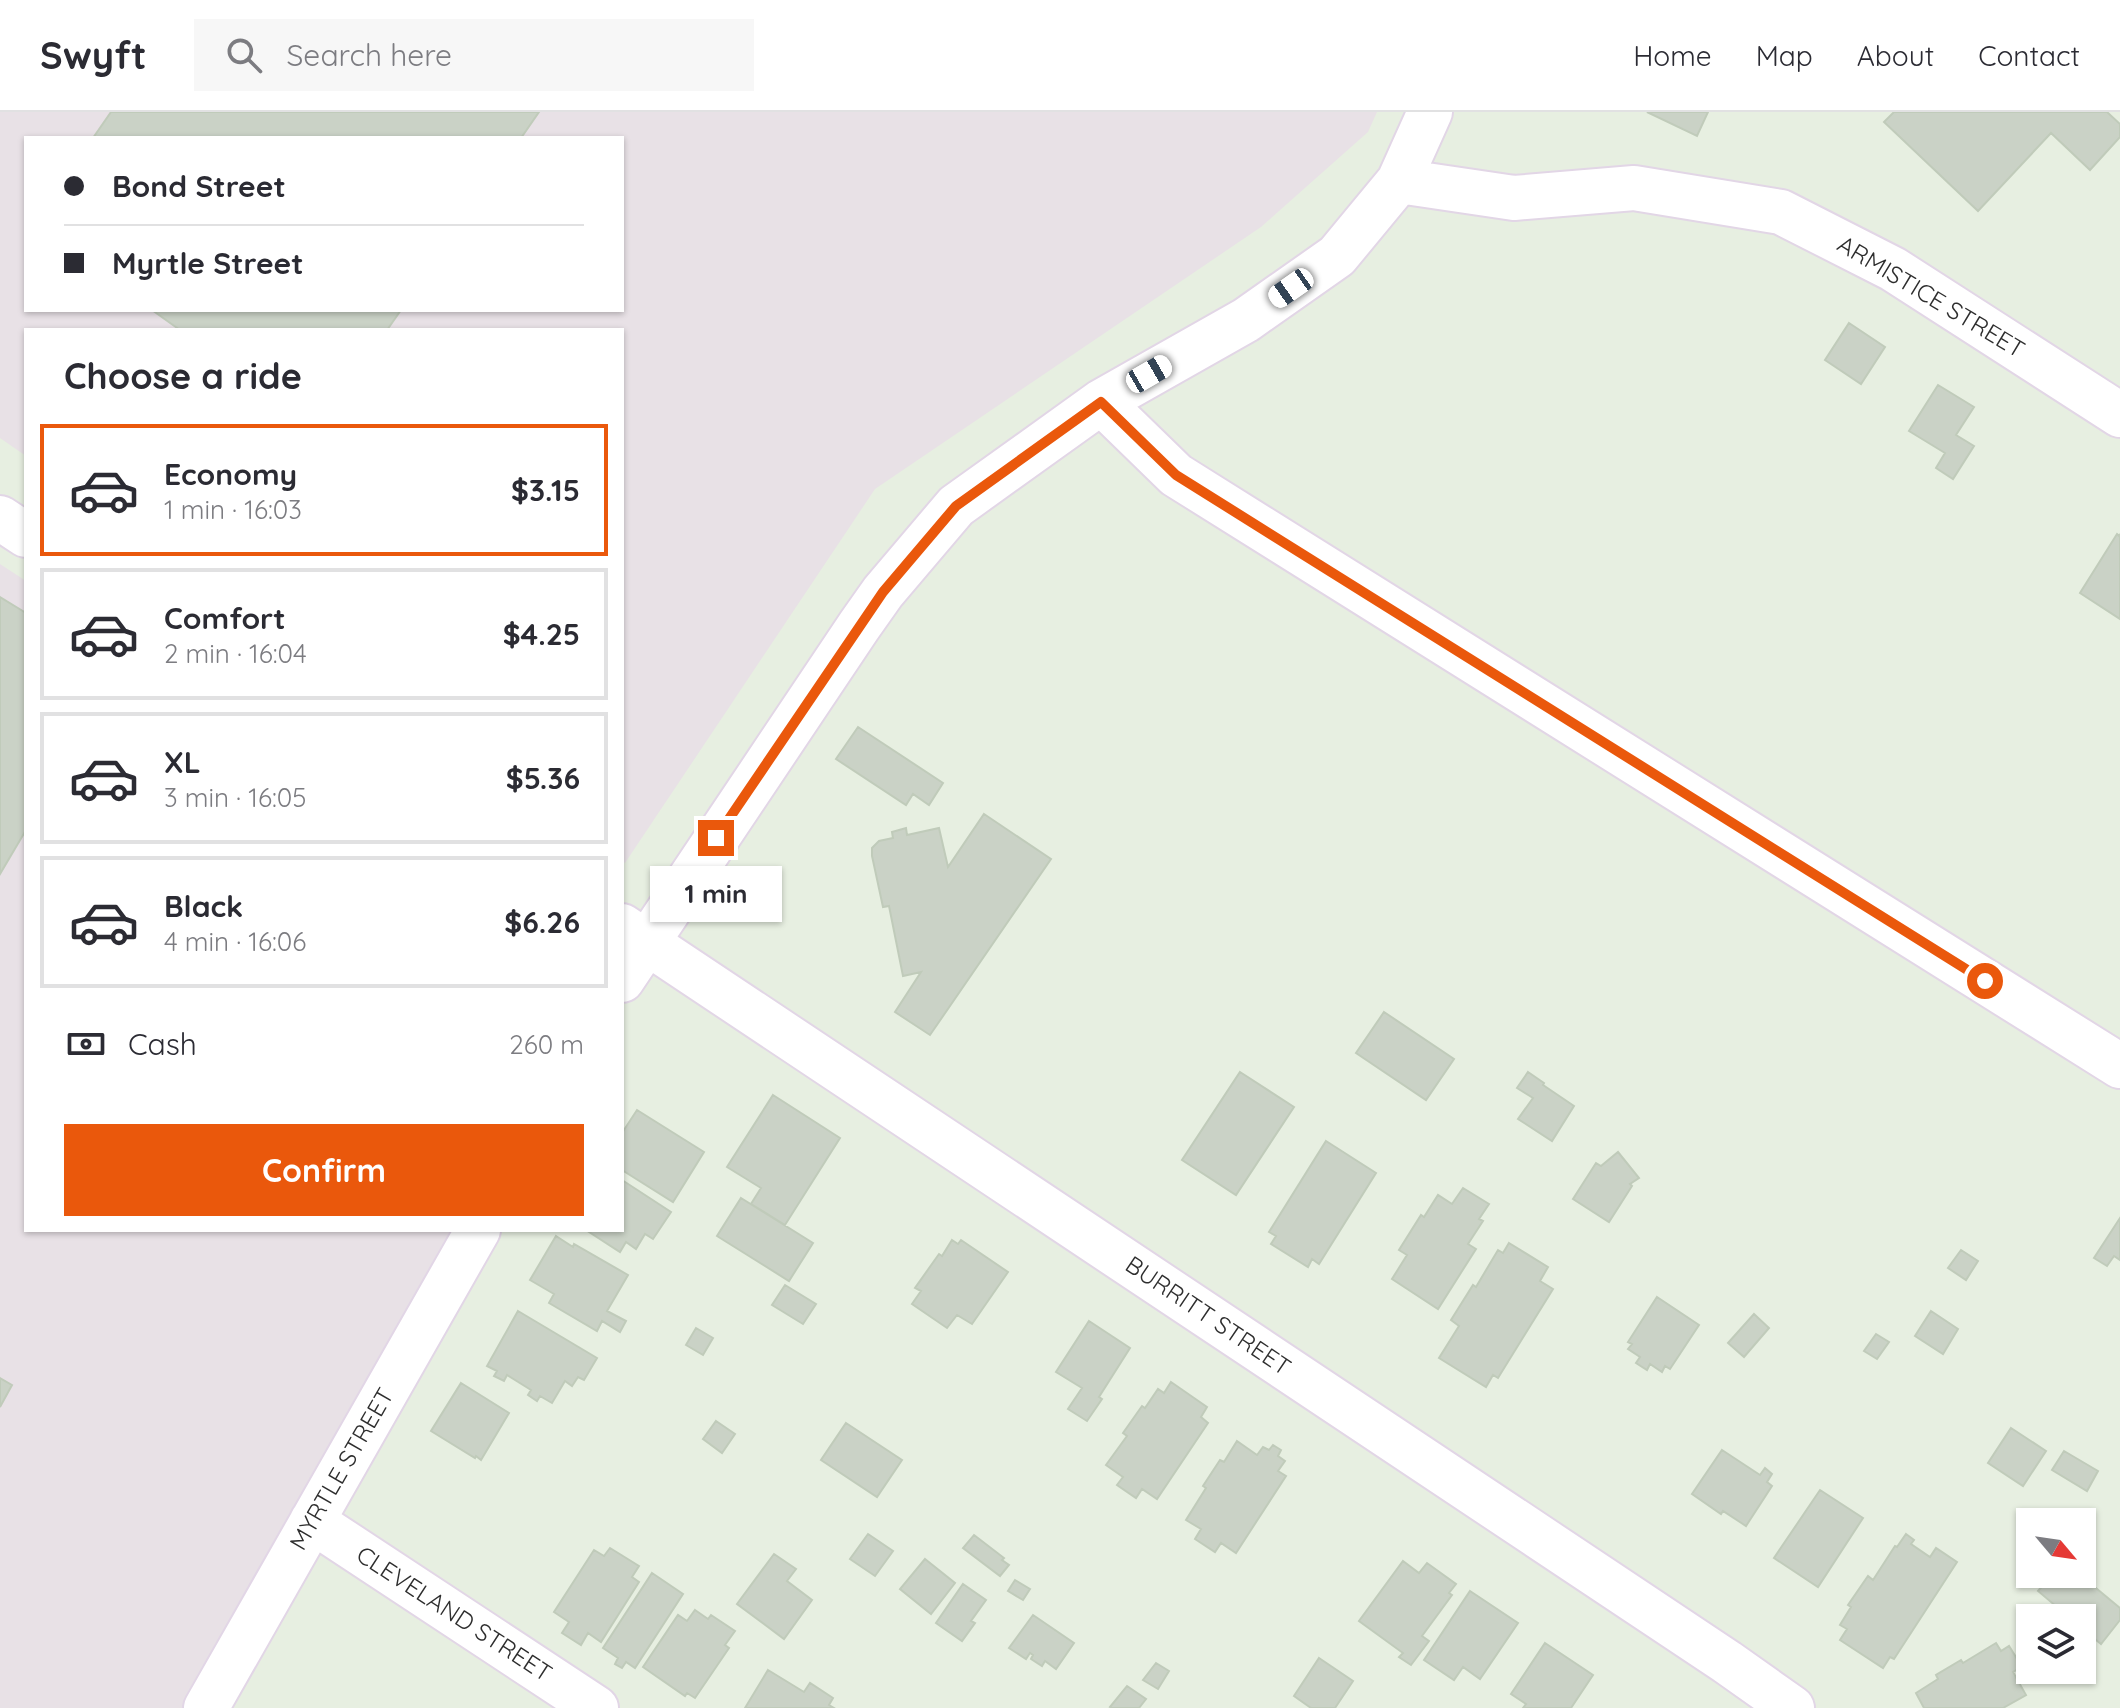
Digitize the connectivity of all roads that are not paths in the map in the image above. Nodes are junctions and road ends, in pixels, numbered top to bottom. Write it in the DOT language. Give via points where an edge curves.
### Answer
graph roads {
  1 [pos="1430,112"];
  2 [pos="1399,181"];
  3 [pos="1101,402"];
  4 [pos="2120,415"];
  5 [pos="0,518"];
  6 [pos="24,534"];
  7 [pos="634,934"];
  8 [pos="624,972"];
  9 [pos="2120,1066"];
  10 [pos="477,1232"];
  11 [pos="312,1521"];
  12 [pos="206,1708"];
  13 [pos="596,1708"];
  14 [pos="1792,1708"];
  1 -- 2 [label="street"];
  2 -- 3 [label="street" via="1337,256 1246,320"];
  2 -- 4 [label="street, ARMISTICE STREET" via="1514,198 1634,188 1781,212 1893,269"];
  3 -- 7 [label="street" via="956,506 883,592"];
  3 -- 9 [label="street" via="1176,475"];
  5 -- 6 [label="street"];
  7 -- 8 [label="street"];
  7 -- 14 [label="street, BURRITT STREET"];
  10 -- 11 [label="street, MYRTLE STREET"];
  11 -- 12 [label="street, MYRTLE STREET"];
  11 -- 13 [label="street, CLEVELAND STREET"];
}
